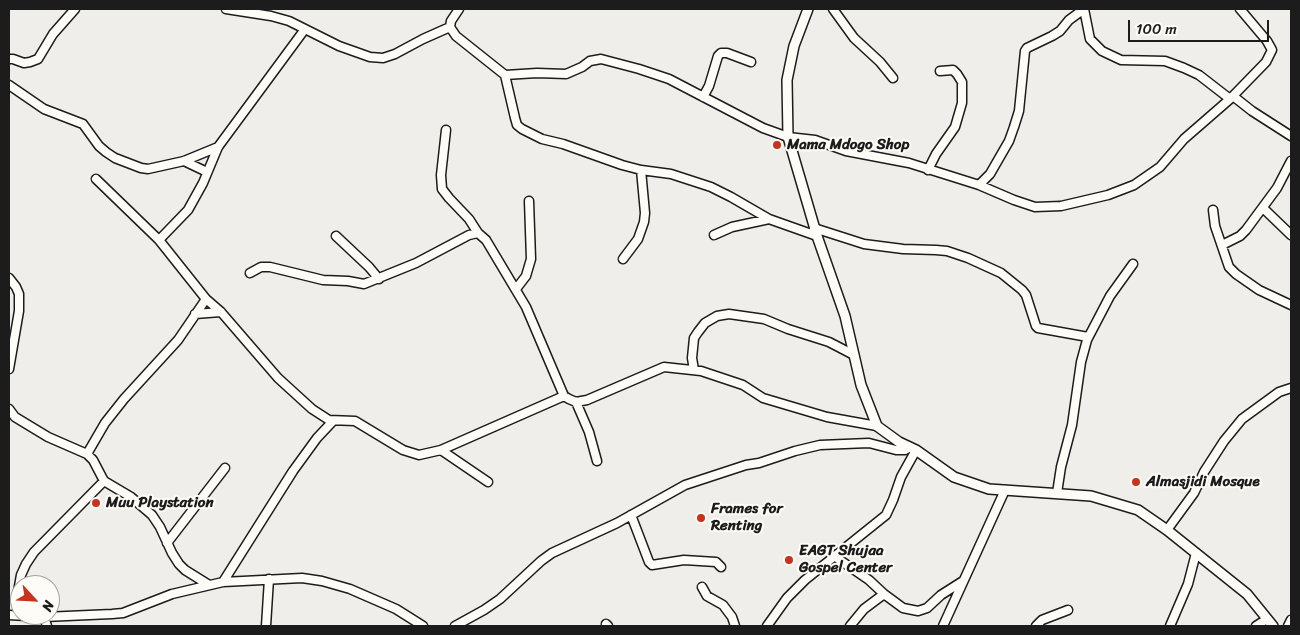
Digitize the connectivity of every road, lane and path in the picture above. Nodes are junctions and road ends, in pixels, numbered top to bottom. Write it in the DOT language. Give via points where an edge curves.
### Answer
graph roads {
  1 [pos="74,9"];
  2 [pos="226,9"];
  3 [pos="459,9"];
  4 [pos="808,9"];
  5 [pos="832,9"];
  6 [pos="1084,9"];
  7 [pos="1240,9"];
  8 [pos="236,10"];
  9 [pos="450,27"];
  10 [pos="305,29"];
  11 [pos="9,59"];
  12 [pos="751,62"];
  13 [pos="940,71"];
  14 [pos="505,75"];
  15 [pos="893,78"];
  16 [pos="9,85"];
  17 [pos="703,97"];
  18 [pos="1232,97"];
  19 [pos="446,130"];
  20 [pos="1291,136"];
  21 [pos="788,138"];
  22 [pos="218,147"];
  23 [pos="184,161"];
  24 [pos="1291,161"];
  25 [pos="641,170"];
  26 [pos="928,170"];
  27 [pos="207,172"];
  28 [pos="96,179"];
  29 [pos="979,185"];
  30 [pos="529,201"];
  31 [pos="1263,208"];
  32 [pos="1213,210"];
  33 [pos="768,219"];
  34 [pos="816,232"];
  35 [pos="478,233"];
  36 [pos="714,235"];
  37 [pos="1291,235"];
  38 [pos="336,236"];
  39 [pos="160,240"];
  40 [pos="1222,245"];
  41 [pos="623,259"];
  42 [pos="1133,264"];
  43 [pos="250,273"];
  44 [pos="9,278"];
  45 [pos="379,278"];
  46 [pos="516,289"];
  47 [pos="206,298"];
  48 [pos="1291,305"];
  49 [pos="221,312"];
  50 [pos="196,314"];
  51 [pos="1088,337"];
  52 [pos="854,355"];
  53 [pos="9,369"];
  54 [pos="694,370"];
  55 [pos="1291,388"];
  56 [pos="564,396"];
  57 [pos="576,402"];
  58 [pos="9,409"];
  59 [pos="333,421"];
  60 [pos="877,426"];
  61 [pos="913,448"];
  62 [pos="441,450"];
  63 [pos="87,454"];
  64 [pos="597,461"];
  65 [pos="225,468"];
  66 [pos="104,481"];
  67 [pos="488,482"];
  68 [pos="1005,490"];
  69 [pos="1057,493"];
  70 [pos="630,515"];
  71 [pos="1167,530"];
  72 [pos="167,542"];
  73 [pos="1196,553"];
  74 [pos="834,556"];
  75 [pos="721,567"];
  76 [pos="21,575"];
  77 [pos="269,580"];
  78 [pos="964,581"];
  79 [pos="223,582"];
  80 [pos="209,585"];
  81 [pos="702,588"];
  82 [pos="884,594"];
  83 [pos="1068,610"];
  84 [pos="60,615"];
  85 [pos="1266,618"];
  86 [pos="1291,620"];
  87 [pos="420,625"];
  88 [pos="266,626"];
  89 [pos="455,626"];
  90 [pos="735,626"];
  91 [pos="767,626"];
  92 [pos="850,626"];
  93 [pos="943,626"];
  94 [pos="1036,626"];
  95 [pos="1170,626"];
  96 [pos="1256,626"];
  97 [pos="1273,626"];
  98 [pos="1288,626"];
  1 -- 11 [label="street" via="38,58 24,63"];
  2 -- 8 [label="street"];
  3 -- 9 [label="street"];
  4 -- 21 [label="street" via="794,46 787,80"];
  5 -- 15 [label="street" via="854,38"];
  6 -- 18 [label="street" via="1090,39 1102,51 1121,60 1165,62 1184,68"];
  6 -- 29 [label="street" via="1060,31 1025,51 1019,111 1014,127 990,174"];
  7 -- 18 [label="street" via="1272,50 1266,62"];
  8 -- 10 [label="street" via="271,16"];
  9 -- 10 [label="street" via="383,58 339,46"];
  9 -- 14 [label="street" via="456,36"];
  10 -- 22 [label="street"];
  12 -- 17 [label="street" via="727,52 721,53"];
  13 -- 26 [label="street" via="953,70 957,74 962,82 962,103 955,127"];
  14 -- 17 [label="street" via="566,74 590,61 601,60 660,75"];
  14 -- 25 [label="street" via="517,125 522,129 542,139"];
  16 -- 23 [label="street" via="44,109 83,124 99,146 116,158 148,169"];
  17 -- 21 [label="street"];
  18 -- 20 [label="street"];
  18 -- 29 [label="street" via="1184,138 1160,166 1134,185 1108,195 1061,206 1035,208"];
  19 -- 35 [label="street" via="442,189"];
  21 -- 26 [label="street" via="815,140 846,151 909,163"];
  21 -- 34 [label="street"];
  22 -- 23 [label="street"];
  22 -- 27 [label="street"];
  23 -- 27 [label="street"];
  24 -- 31 [label="street"];
  25 -- 33 [label="street" via="671,174 710,187"];
  25 -- 41 [label="street" via="644,222 638,239"];
  26 -- 29 [label="street"];
  27 -- 39 [label="street" via="188,210"];
  28 -- 39 [label="street"];
  30 -- 46 [label="street" via="531,259 526,276"];
  31 -- 37 [label="street"];
  31 -- 40 [label="street" via="1240,236"];
  32 -- 40 [label="street"];
  33 -- 34 [label="street"];
  33 -- 36 [label="street"];
  34 -- 51 [label="street" via="864,244 947,251 968,258 1001,273 1022,290 1038,328"];
  34 -- 52 [label="street" via="845,316"];
  35 -- 45 [label="street"];
  35 -- 46 [label="street" via="486,240"];
  38 -- 45 [label="street"];
  39 -- 47 [label="street"];
  40 -- 48 [label="street" via="1229,267 1236,274 1259,290"];
  42 -- 51 [label="street" via="1110,296"];
  43 -- 45 [label="street" via="261,267 270,267 323,280 361,284"];
  44 -- 53 [label="street" via="16,287 19,311"];
  46 -- 56 [label="street"];
  47 -- 49 [label="street"];
  47 -- 50 [label="street"];
  49 -- 50 [label="street"];
  49 -- 59 [label="street" via="278,378 322,417"];
  50 -- 63 [label="street" via="178,340 114,411"];
  51 -- 69 [label="street"];
  52 -- 54 [label="street" via="829,342 764,319 729,314 717,316 706,323 694,338"];
  52 -- 60 [label="street" via="861,385"];
  54 -- 57 [label="street" via="664,367"];
  54 -- 60 [label="street" via="743,385 763,398 827,417"];
  55 -- 71 [label="street" via="1280,392 1242,420"];
  56 -- 57 [label="street"];
  56 -- 62 [label="street"];
  57 -- 64 [label="street"];
  58 -- 63 [label="street" via="15,417 48,437"];
  59 -- 62 [label="street" via="355,421 412,454"];
  59 -- 79 [label="street" via="293,471"];
  60 -- 61 [label="street"];
  61 -- 68 [label="street" via="954,477 989,489"];
  61 -- 70 [label="street" via="896,450 869,443 820,445 685,484"];
  61 -- 74 [label="street" via="886,515"];
  62 -- 67 [label="street"];
  63 -- 66 [label="street"];
  65 -- 72 [label="street"];
  66 -- 72 [label="street" via="145,509 160,526"];
  66 -- 76 [label="street" via="34,552"];
  68 -- 69 [label="street"];
  68 -- 78 [label="street"];
  69 -- 71 [label="street" via="1091,496 1138,510"];
  70 -- 75 [label="street" via="652,565 684,560 716,562"];
  70 -- 89 [label="street" via="552,554 500,599"];
  71 -- 73 [label="street"];
  72 -- 80 [label="street" via="179,564"];
  73 -- 85 [label="street" via="1247,594"];
  73 -- 95 [label="street" via="1188,584"];
  74 -- 82 [label="street"];
  74 -- 91 [label="street" via="787,598"];
  77 -- 79 [label="street"];
  77 -- 87 [label="street" via="322,580 396,609"];
  77 -- 88 [label="street"];
  78 -- 82 [label="street" via="918,611 904,608"];
  78 -- 93 [label="street"];
  79 -- 80 [label="street"];
  80 -- 84 [label="street" via="172,594 123,613"];
  81 -- 90 [label="street" via="707,596 723,605"];
  82 -- 92 [label="street" via="864,609"];
  83 -- 94 [label="street" via="1042,620"];
  85 -- 96 [label="street"];
  85 -- 97 [label="street"];
  86 -- 98 [label="street"];
}
